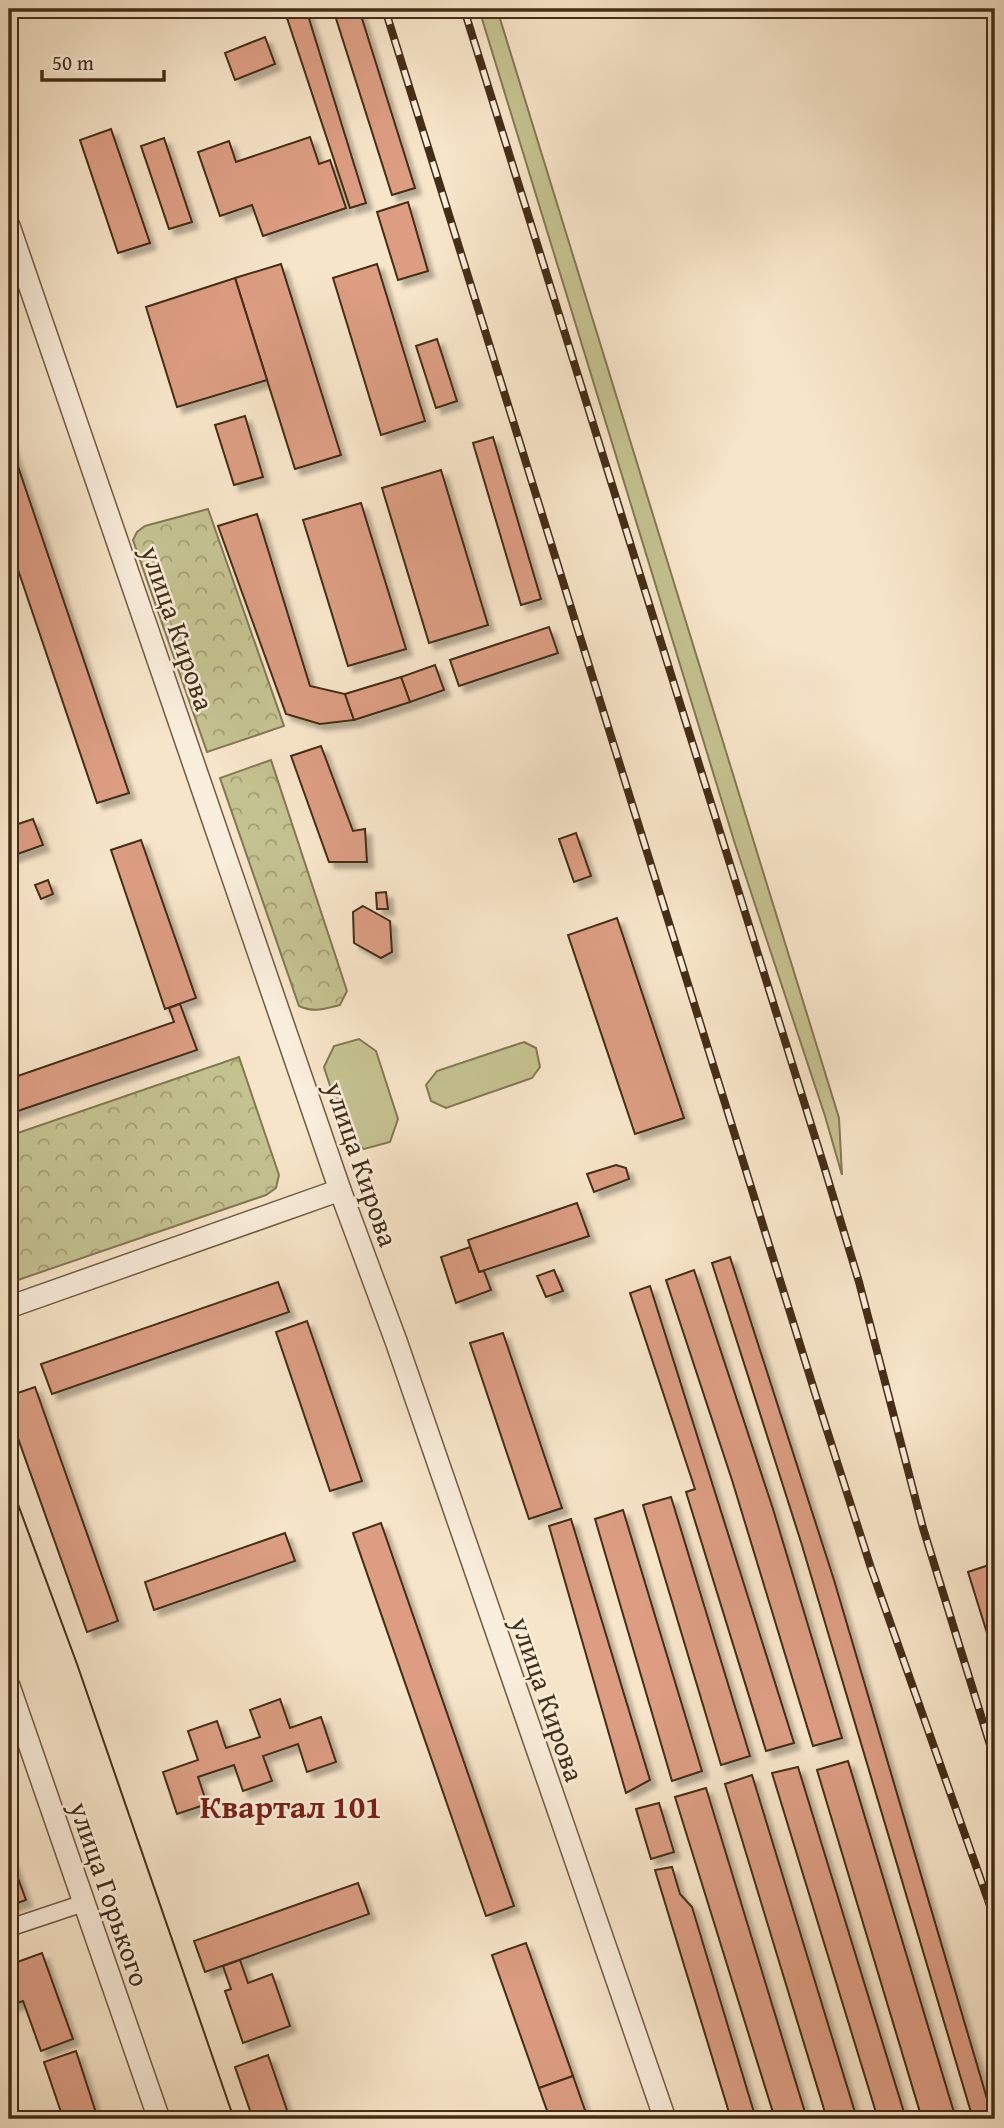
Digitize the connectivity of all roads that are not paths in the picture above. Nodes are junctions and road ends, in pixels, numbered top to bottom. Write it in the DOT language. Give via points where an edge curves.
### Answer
graph roads {
  1 [pos="9,226"];
  2 [pos="340,1190"];
  3 [pos="9,1307"];
  4 [pos="9,1686"];
  5 [pos="84,1903"];
  6 [pos="9,1928"];
  7 [pos="159,2119"];
  8 [pos="665,2119"];
  1 -- 2 [label="street, улица Кирова"];
  2 -- 3 [label="street"];
  2 -- 8 [label="street, улица Кирова" via="397,1340"];
  4 -- 5 [label="street, улица Горького"];
  5 -- 6 [label="street"];
  5 -- 7 [label="street, улица Горького"];
}
